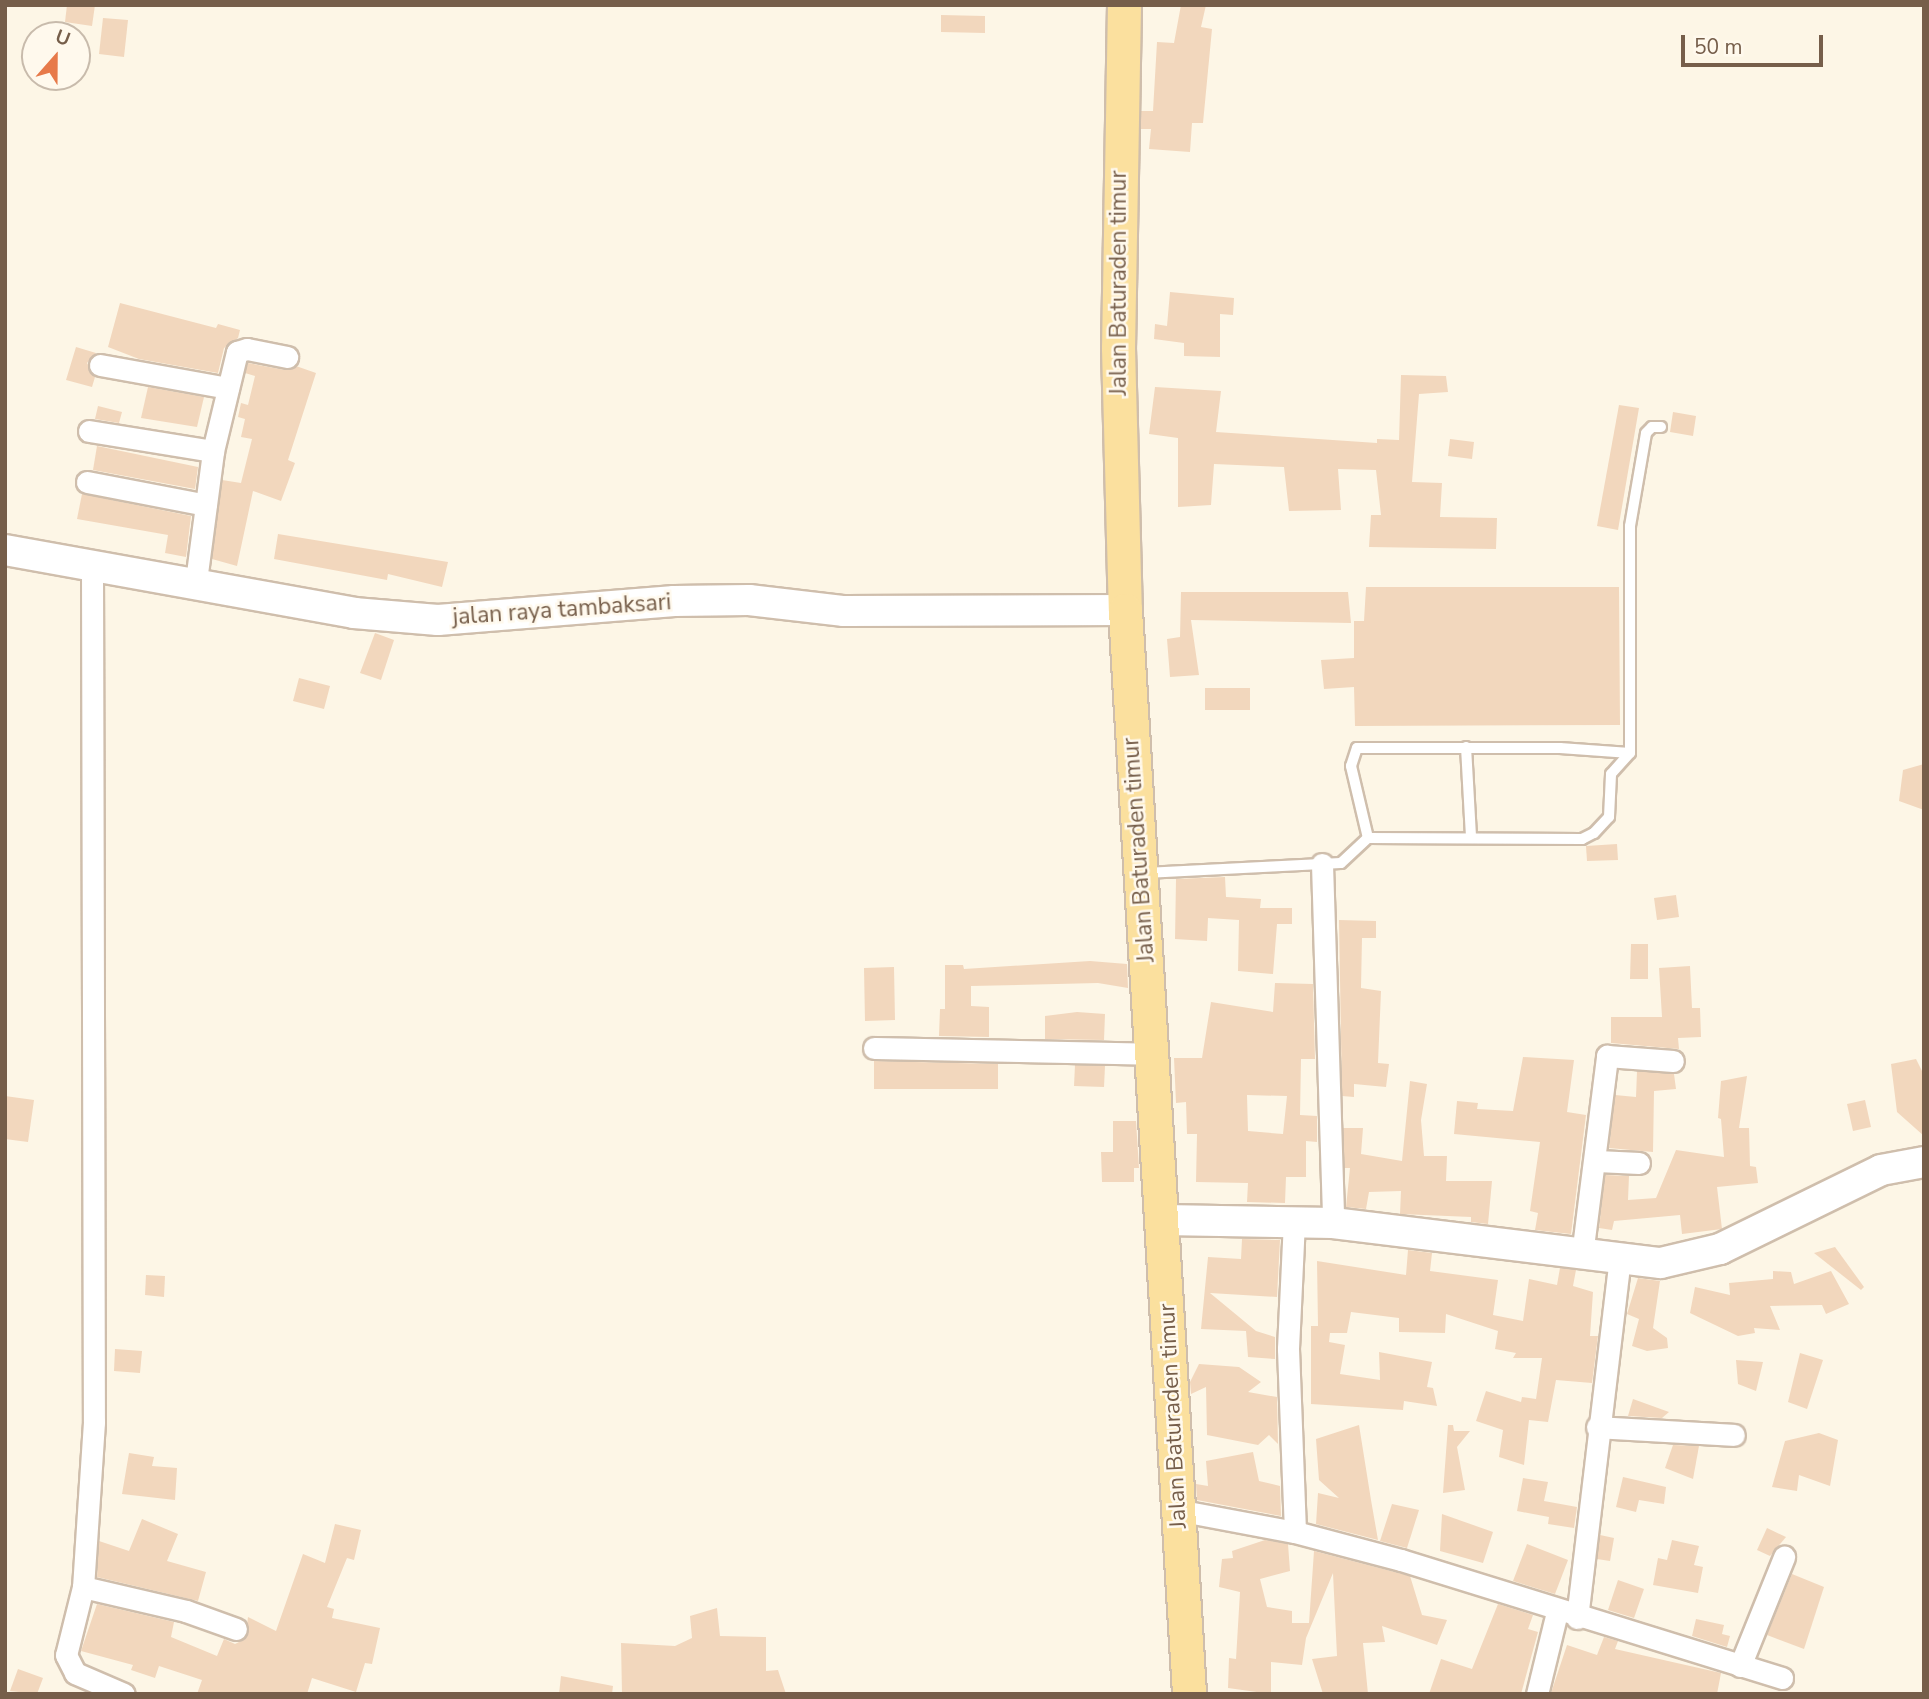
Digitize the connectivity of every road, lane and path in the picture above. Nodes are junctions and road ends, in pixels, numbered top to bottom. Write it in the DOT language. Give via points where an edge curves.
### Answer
graph roads {
  1 [pos="1124,5"];
  2 [pos="287,357"];
  3 [pos="100,365"];
  4 [pos="228,388"];
  5 [pos="1661,428"];
  6 [pos="89,431"];
  7 [pos="213,451"];
  8 [pos="87,482"];
  9 [pos="205,505"];
  10 [pos="5,550"];
  11 [pos="92,567"];
  12 [pos="195,581"];
  13 [pos="1125,610"];
  14 [pos="1466,747"];
  15 [pos="1630,753"];
  16 [pos="1471,837"];
  17 [pos="1368,838"];
  18 [pos="1322,864"];
  19 [pos="1139,874"];
  20 [pos="874,1048"];
  21 [pos="1152,1054"];
  22 [pos="1673,1061"];
  23 [pos="1597,1161"];
  24 [pos="1924,1162"];
  25 [pos="1639,1163"];
  26 [pos="1164,1220"];
  27 [pos="1294,1222"];
  28 [pos="1333,1223"];
  29 [pos="1582,1255"];
  30 [pos="1620,1260"];
  31 [pos="1597,1427"];
  32 [pos="1734,1435"];
  33 [pos="1177,1510"];
  34 [pos="1295,1532"];
  35 [pos="1784,1557"];
  36 [pos="83,1587"];
  37 [pos="1567,1615"];
  38 [pos="236,1629"];
  39 [pos="1740,1666"];
  40 [pos="1782,1678"];
  41 [pos="124,1694"];
  42 [pos="1189,1694"];
  43 [pos="1537,1694"];
  1 -- 13 [label="main road, Jalan Baturaden timur" via="1118,348"];
  2 -- 4 [label="street" via="241,348"];
  3 -- 4 [label="street"];
  4 -- 7 [label="street"];
  5 -- 15 [label="lane" via="1651,427 1646,433 1630,526"];
  6 -- 7 [label="street"];
  7 -- 9 [label="street"];
  8 -- 9 [label="street"];
  9 -- 12 [label="street"];
  10 -- 11 [label="street, jalan raya tambaksari"];
  11 -- 12 [label="street, jalan raya tambaksari"];
  11 -- 36 [label="street" via="94,1409"];
  12 -- 13 [label="street, jalan raya tambaksari" via="355,613 438,620 736,600 844,611"];
  13 -- 19 [label="main road, Jalan Baturaden timur"];
  14 -- 15 [label="lane"];
  14 -- 16 [label="lane"];
  14 -- 17 [label="lane" via="1357,748 1352,766"];
  15 -- 16 [label="lane" via="1611,774 1609,817 1594,833 1582,839"];
  16 -- 17 [label="lane"];
  17 -- 18 [label="lane" via="1340,863"];
  18 -- 19 [label="lane"];
  18 -- 28 [label="street"];
  19 -- 21 [label="main road, Jalan Baturaden timur"];
  20 -- 21 [label="street"];
  21 -- 26 [label="main road, Jalan Baturaden timur"];
  22 -- 23 [label="street" via="1606,1056"];
  23 -- 25 [label="street"];
  23 -- 29 [label="street"];
  24 -- 30 [label="street" via="1850,1182 1690,1260"];
  26 -- 27 [label="street"];
  26 -- 33 [label="main road, Jalan Baturaden timur"];
  27 -- 28 [label="street"];
  27 -- 34 [label="street" via="1288,1349"];
  28 -- 29 [label="street"];
  29 -- 30 [label="street"];
  30 -- 31 [label="street"];
  31 -- 32 [label="street"];
  31 -- 37 [label="street"];
  33 -- 34 [label="street"];
  33 -- 42 [label="main road, Jalan Baturaden timur"];
  34 -- 37 [label="street" via="1401,1560"];
  35 -- 39 [label="street"];
  36 -- 38 [label="street" via="186,1611"];
  36 -- 41 [label="street" via="68,1646 68,1666"];
  37 -- 39 [label="street"];
  37 -- 43 [label="street"];
  39 -- 40 [label="street"];
}
